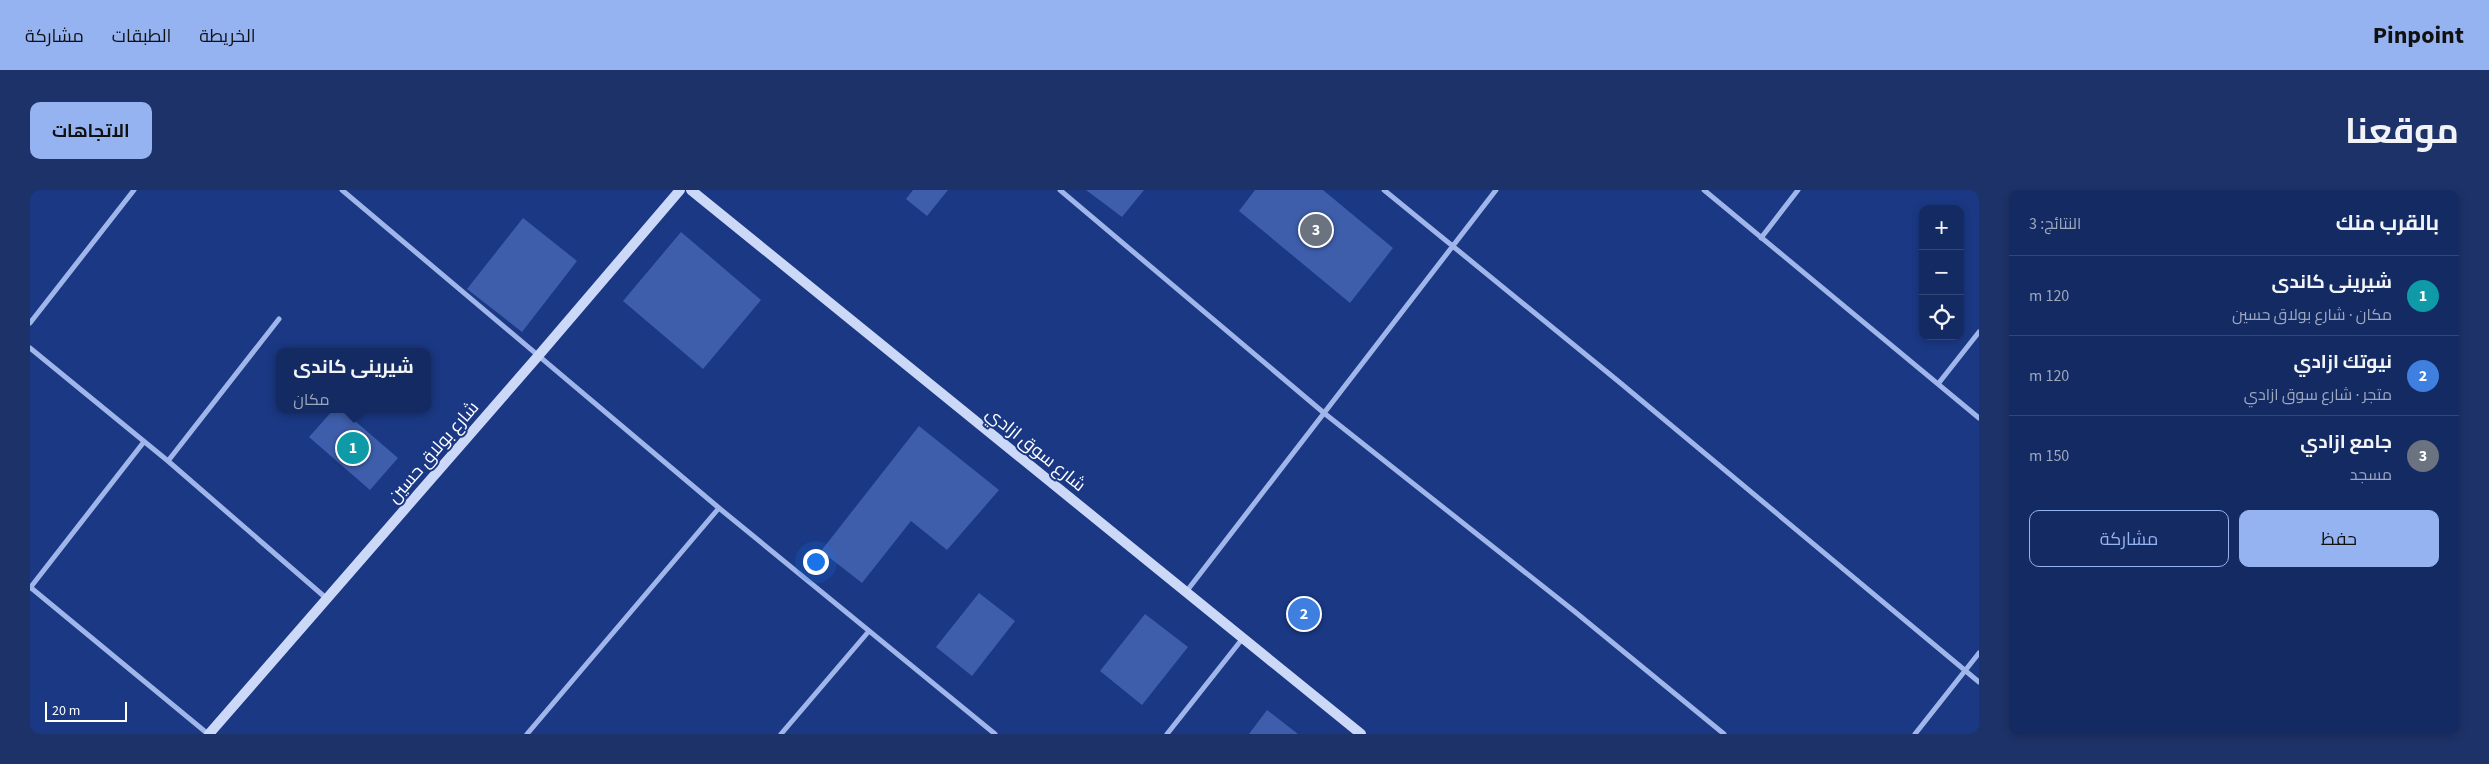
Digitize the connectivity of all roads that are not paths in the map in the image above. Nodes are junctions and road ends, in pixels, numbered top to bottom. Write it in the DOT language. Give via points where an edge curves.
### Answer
graph roads {
  1 [pos="134,190"];
  2 [pos="342,190"];
  3 [pos="680,190"];
  4 [pos="691,190"];
  5 [pos="1060,190"];
  6 [pos="1384,190"];
  7 [pos="1496,190"];
  8 [pos="1704,190"];
  9 [pos="1798,190"];
  10 [pos="1761,238"];
  11 [pos="1453,246"];
  12 [pos="279,319"];
  13 [pos="30,323"];
  14 [pos="1979,332"];
  15 [pos="30,348"];
  16 [pos="539,355"];
  17 [pos="1938,384"];
  18 [pos="1324,413"];
  19 [pos="1979,418"];
  20 [pos="143,443"];
  21 [pos="168,462"];
  22 [pos="719,508"];
  23 [pos="30,588"];
  24 [pos="1186,592"];
  25 [pos="326,598"];
  26 [pos="869,631"];
  27 [pos="1243,638"];
  28 [pos="1979,653"];
  29 [pos="1965,670"];
  30 [pos="1979,682"];
  31 [pos="208,734"];
  32 [pos="527,734"];
  33 [pos="781,734"];
  34 [pos="995,734"];
  35 [pos="1167,734"];
  36 [pos="1361,734"];
  37 [pos="1724,734"];
  38 [pos="1915,734"];
  1 -- 13 [label="street"];
  2 -- 16 [label="street"];
  3 -- 16 [label="street, شارع بولاق حسين"];
  4 -- 24 [label="street, شارع سوق ازادي"];
  5 -- 18 [label="street"];
  6 -- 11 [label="street"];
  7 -- 11 [label="street"];
  8 -- 10 [label="street"];
  9 -- 10 [label="street"];
  10 -- 17 [label="street"];
  11 -- 18 [label="street"];
  11 -- 29 [label="street"];
  12 -- 21 [label="street"];
  14 -- 17 [label="street"];
  15 -- 20 [label="street"];
  16 -- 22 [label="street"];
  16 -- 25 [label="street, شارع بولاق حسين"];
  17 -- 19 [label="street"];
  18 -- 24 [label="street"];
  18 -- 37 [label="street"];
  20 -- 21 [label="street"];
  20 -- 23 [label="street"];
  21 -- 25 [label="street"];
  22 -- 26 [label="street"];
  22 -- 32 [label="street"];
  23 -- 31 [label="street"];
  24 -- 27 [label="street, شارع سوق ازادي"];
  25 -- 31 [label="street, شارع بولاق حسين"];
  26 -- 33 [label="street"];
  26 -- 34 [label="street"];
  27 -- 35 [label="street"];
  27 -- 36 [label="street, شارع سوق ازادي"];
  28 -- 29 [label="street"];
  29 -- 30 [label="street"];
  29 -- 38 [label="street"];
}
